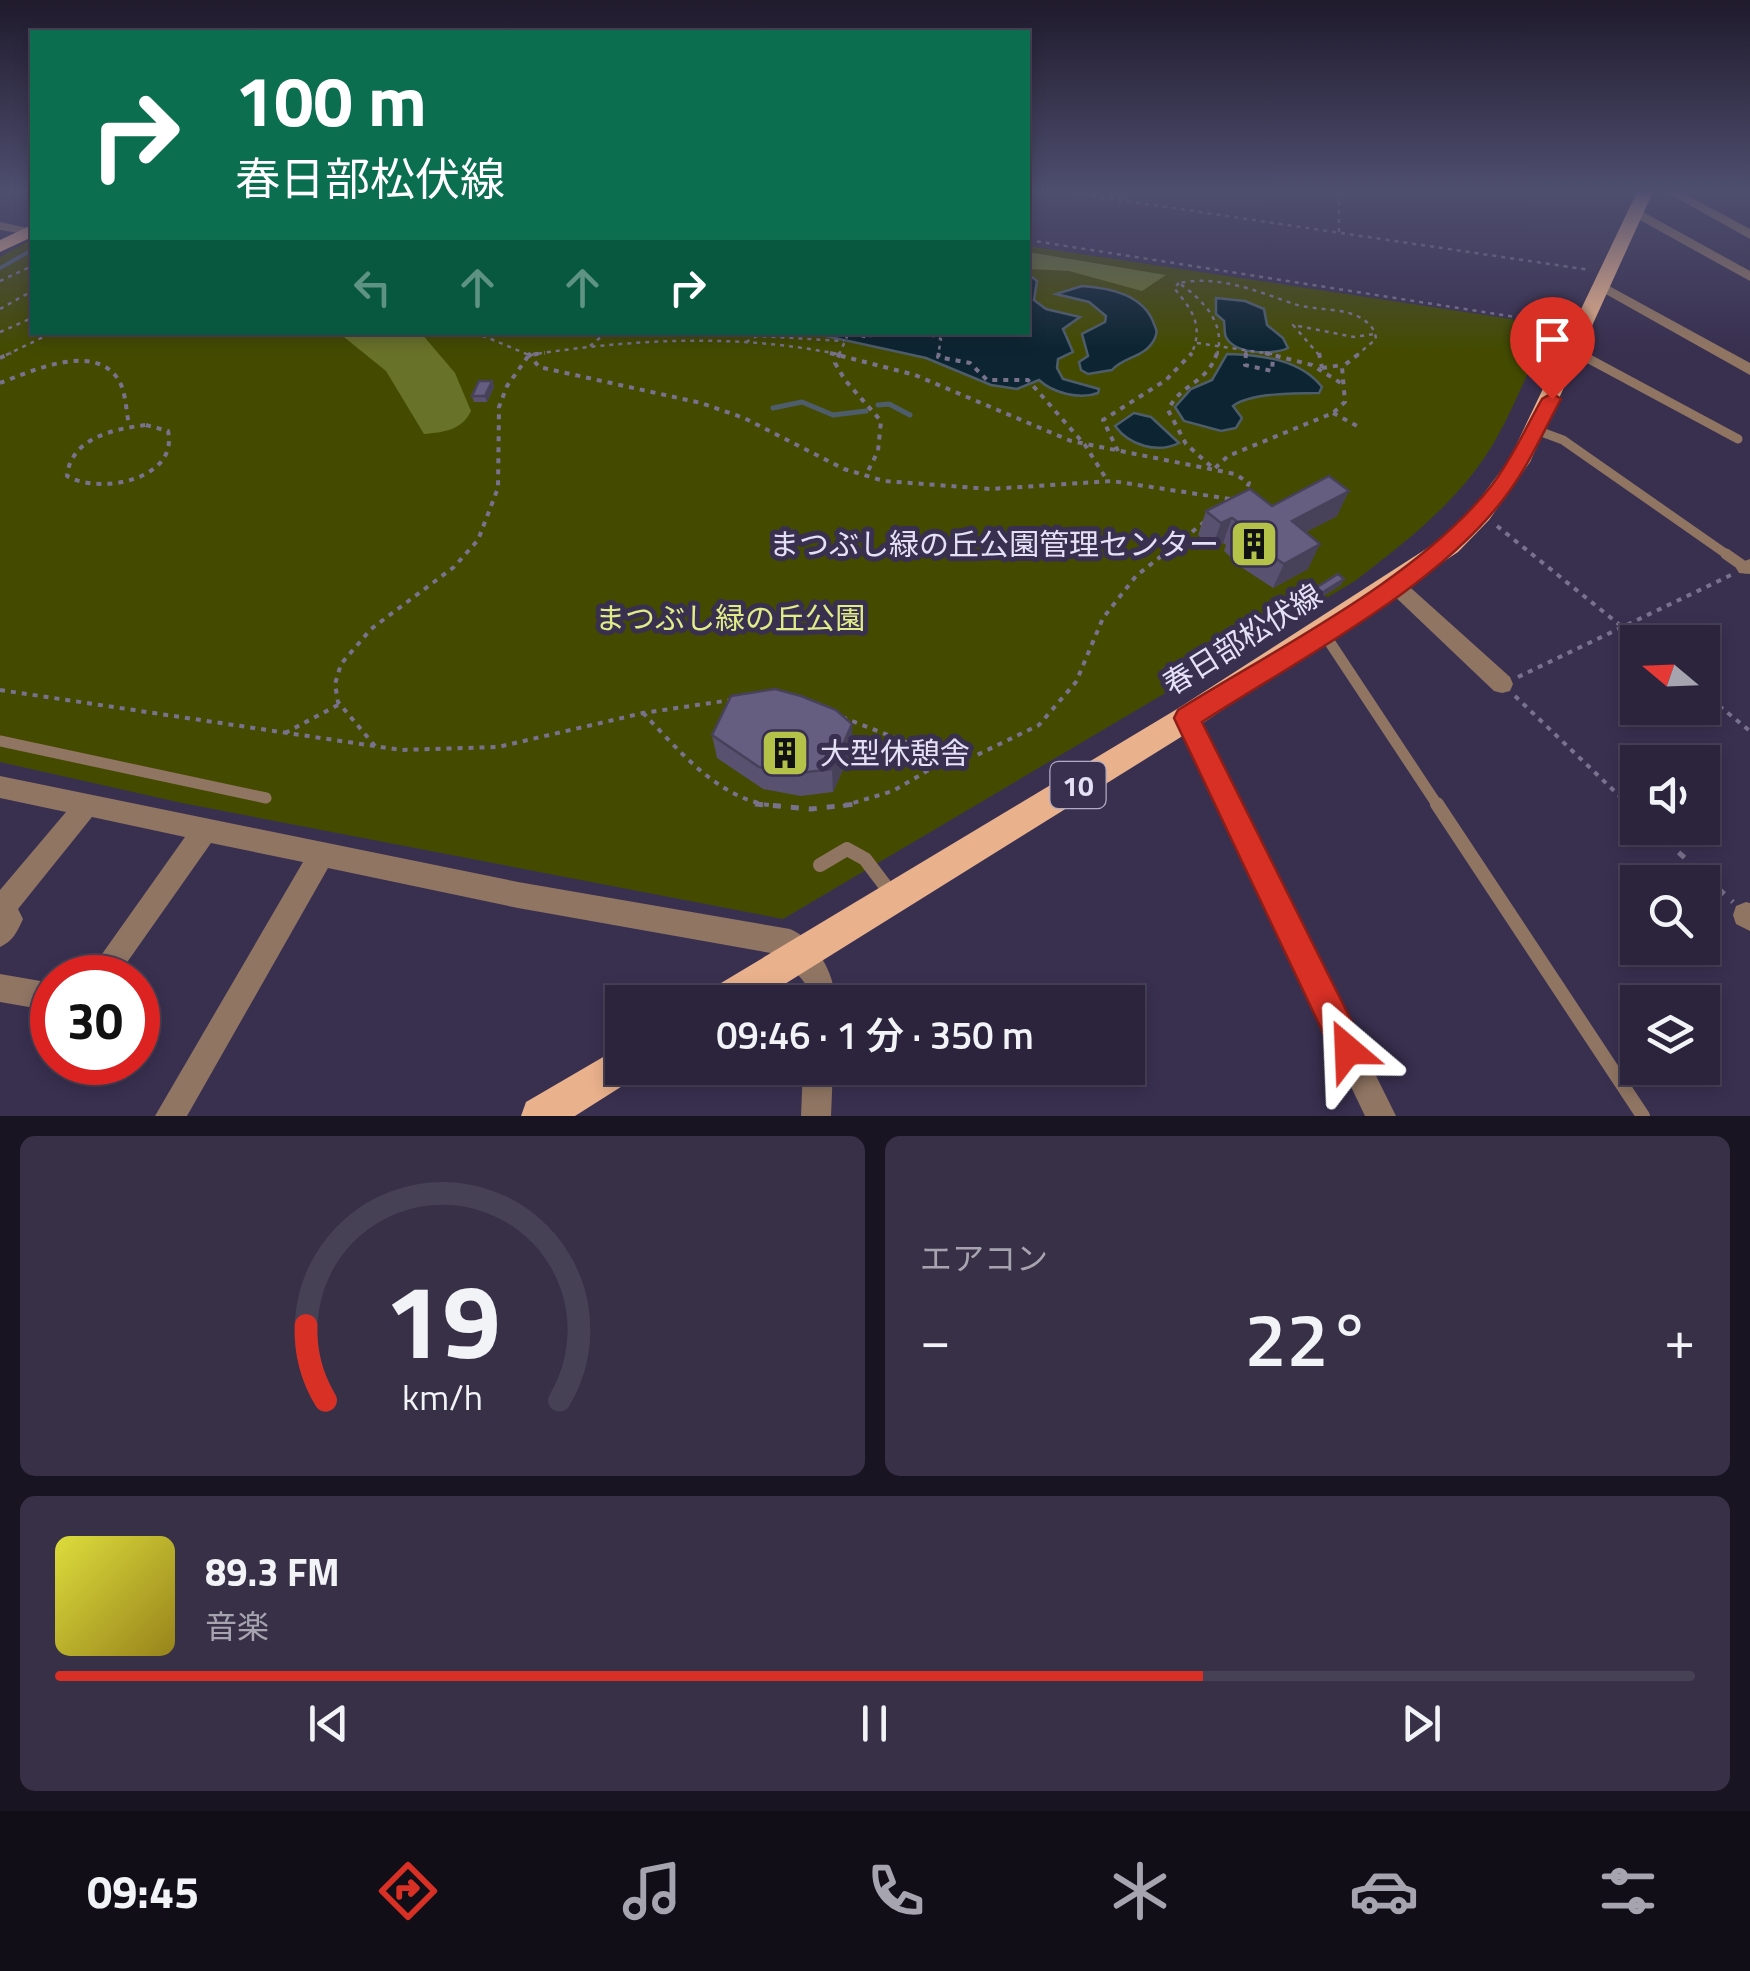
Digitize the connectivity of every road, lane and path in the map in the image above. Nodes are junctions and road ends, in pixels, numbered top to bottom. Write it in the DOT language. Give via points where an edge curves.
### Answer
graph roads {
  1 [pos="1054,244"];
  2 [pos="1404,244"];
  3 [pos="1619,244"];
  4 [pos="1702,244"];
  5 [pos="30,267"];
  6 [pos="1750,277"];
  7 [pos="1603,278"];
  8 [pos="0,281"];
  9 [pos="1179,282"];
  10 [pos="30,292"];
  11 [pos="0,309"];
  12 [pos="30,319"];
  13 [pos="1580,327"];
  14 [pos="0,332"];
  15 [pos="1376,334"];
  16 [pos="48,335"];
  17 [pos="481,335"];
  18 [pos="603,335"];
  19 [pos="846,335"];
  20 [pos="930,335"];
  21 [pos="844,341"];
  22 [pos="746,342"];
  23 [pos="1197,343"];
  24 [pos="590,346"];
  25 [pos="1222,347"];
  26 [pos="1572,349"];
  27 [pos="1246,351"];
  28 [pos="529,355"];
  29 [pos="838,355"];
  30 [pos="1273,356"];
  31 [pos="0,358"];
  32 [pos="1345,364"];
  33 [pos="1322,368"];
  34 [pos="1750,370"];
  35 [pos="0,383"];
  36 [pos="1345,386"];
  37 [pos="1333,413"];
  38 [pos="130,426"];
  39 [pos="1361,428"];
  40 [pos="1536,430"];
  41 [pos="1738,439"];
  42 [pos="1084,445"];
  43 [pos="1118,451"];
  44 [pos="1214,468"];
  45 [pos="866,475"];
  46 [pos="1108,481"];
  47 [pos="1240,501"];
  48 [pos="1225,510"];
  49 [pos="1481,514"];
  50 [pos="1210,518"];
  51 [pos="1748,567"];
  52 [pos="1395,586"];
  53 [pos="1620,625"];
  54 [pos="1626,625"];
  55 [pos="1620,628"];
  56 [pos="1323,632"];
  57 [pos="1502,684"];
  58 [pos="0,690"];
  59 [pos="747,699"];
  60 [pos="338,705"];
  61 [pos="1720,707"];
  62 [pos="643,713"];
  63 [pos="835,714"];
  64 [pos="1187,718"];
  65 [pos="1750,731"];
  66 [pos="285,733"];
  67 [pos="0,741"];
  68 [pos="375,746"];
  69 [pos="954,755"];
  70 [pos="0,787"];
  71 [pos="1620,797"];
  72 [pos="266,798"];
  73 [pos="87,805"];
  74 [pos="205,830"];
  75 [pos="1671,845"];
  76 [pos="322,854"];
  77 [pos="820,865"];
  78 [pos="893,897"];
  79 [pos="1748,916"];
  80 [pos="0,933"];
  81 [pos="115,955"];
  82 [pos="801,955"];
  83 [pos="752,985"];
  84 [pos="822,985"];
  85 [pos="0,988"];
  86 [pos="30,993"];
  87 [pos="605,1076"];
  88 [pos="817,1085"];
  89 [pos="170,1116"];
  90 [pos="540,1116"];
  91 [pos="816,1116"];
  92 [pos="1381,1116"];
  93 [pos="1643,1116"];
  1 -- 13 [label="path"];
  2 -- 7 [label="path"];
  3 -- 7 [label="main road, 春日部松伏線 / 10"];
  4 -- 6 [label="street"];
  5 -- 8 [label="path"];
  7 -- 13 [label="main road, 春日部松伏線 / 10"];
  7 -- 34 [label="street"];
  9 -- 15 [label="path" via="1267,291 1295,304 1361,316"];
  9 -- 23 [label="path" via="1174,288 1197,320"];
  9 -- 25 [label="path" via="1204,300 1219,325"];
  10 -- 11 [label="path"];
  12 -- 14 [label="path"];
  13 -- 26 [label="main road, 春日部松伏線 / 10"];
  15 -- 32 [label="path"];
  15 -- 33 [label="path" via="1354,337 1293,325 1319,353"];
  16 -- 31 [label="path"];
  17 -- 28 [label="path"];
  18 -- 24 [label="path"];
  19 -- 21 [label="path"];
  20 -- 42 [label="path" via="941,339 938,357 970,363 987,380 1028,380"];
  21 -- 22 [label="path" via="757,336"];
  21 -- 29 [label="path"];
  22 -- 24 [label="path"];
  22 -- 29 [label="path"];
  23 -- 25 [label="path"];
  23 -- 43 [label="path" via="1162,382 1103,420"];
  24 -- 28 [label="path"];
  25 -- 27 [label="path"];
  25 -- 44 [label="path" via="1210,372 1173,397 1168,410 1186,444"];
  26 -- 40 [label="main road, 春日部松伏線 / 10"];
  26 -- 41 [label="lane"];
  27 -- 30 [label="path"];
  27 -- 30 [label="path" via="1244,365 1272,370"];
  28 -- 45 [label="path" via="539,367 702,403"];
  28 -- 60 [label="path" via="510,378 498,410 497,504 482,534 468,554 352,648 335,682"];
  29 -- 42 [label="path" via="914,374"];
  29 -- 45 [label="path" via="834,363 841,377 880,420 884,444"];
  30 -- 33 [label="path"];
  32 -- 33 [label="path"];
  32 -- 36 [label="path"];
  33 -- 36 [label="path"];
  35 -- 38 [label="path" via="72,360 107,366 119,380"];
  36 -- 37 [label="path" via="1345,402"];
  37 -- 39 [label="path"];
  37 -- 44 [label="path" via="1228,456"];
  38 -- 38 [label="path" via="82,447 67,476 101,487 137,477 164,458 173,438 168,431"];
  40 -- 49 [label="main road, 春日部松伏線 / 10"];
  40 -- 51 [label="lane" via="1563,440"];
  42 -- 43 [label="path"];
  42 -- 46 [label="path"];
  43 -- 44 [label="path"];
  44 -- 47 [label="path" via="1248,483"];
  45 -- 46 [label="path" via="990,489"];
  46 -- 47 [label="path"];
  47 -- 48 [label="path"];
  49 -- 52 [label="main road, 春日部松伏線 / 10"];
  49 -- 53 [label="path"];
  50 -- 69 [label="path" via="1136,576 1104,618 1076,682 1039,725 977,755"];
  51 -- 54 [label="path"];
  52 -- 56 [label="main road, 春日部松伏線 / 10"];
  52 -- 57 [label="street"];
  55 -- 57 [label="path"];
  56 -- 64 [label="main road, 春日部松伏線 / 10"];
  56 -- 93 [label="lane"];
  57 -- 71 [label="path"];
  58 -- 66 [label="path"];
  59 -- 62 [label="path"];
  60 -- 66 [label="path"];
  60 -- 68 [label="path"];
  61 -- 65 [label="path"];
  62 -- 68 [label="path" via="498,746"];
  62 -- 69 [label="path" via="684,756 746,802 812,810 854,806 905,789"];
  63 -- 69 [label="path"];
  64 -- 78 [label="main road, 春日部松伏線 / 10"];
  64 -- 92 [label="street"];
  66 -- 68 [label="path"];
  67 -- 72 [label="lane"];
  70 -- 73 [label="street"];
  73 -- 74 [label="street"];
  73 -- 80 [label="street" via="1,909 9,919"];
  74 -- 76 [label="street"];
  74 -- 81 [label="street"];
  75 -- 79 [label="path"];
  76 -- 82 [label="street" via="766,937 790,943"];
  76 -- 89 [label="street"];
  77 -- 78 [label="lane" via="847,849 865,859"];
  78 -- 82 [label="main road, 春日部松伏線 / 10"];
  82 -- 83 [label="main road, 春日部松伏線 / 10"];
  82 -- 84 [label="street"];
  85 -- 86 [label="street"];
  87 -- 90 [label="main road"];
  88 -- 91 [label="street"];
}
